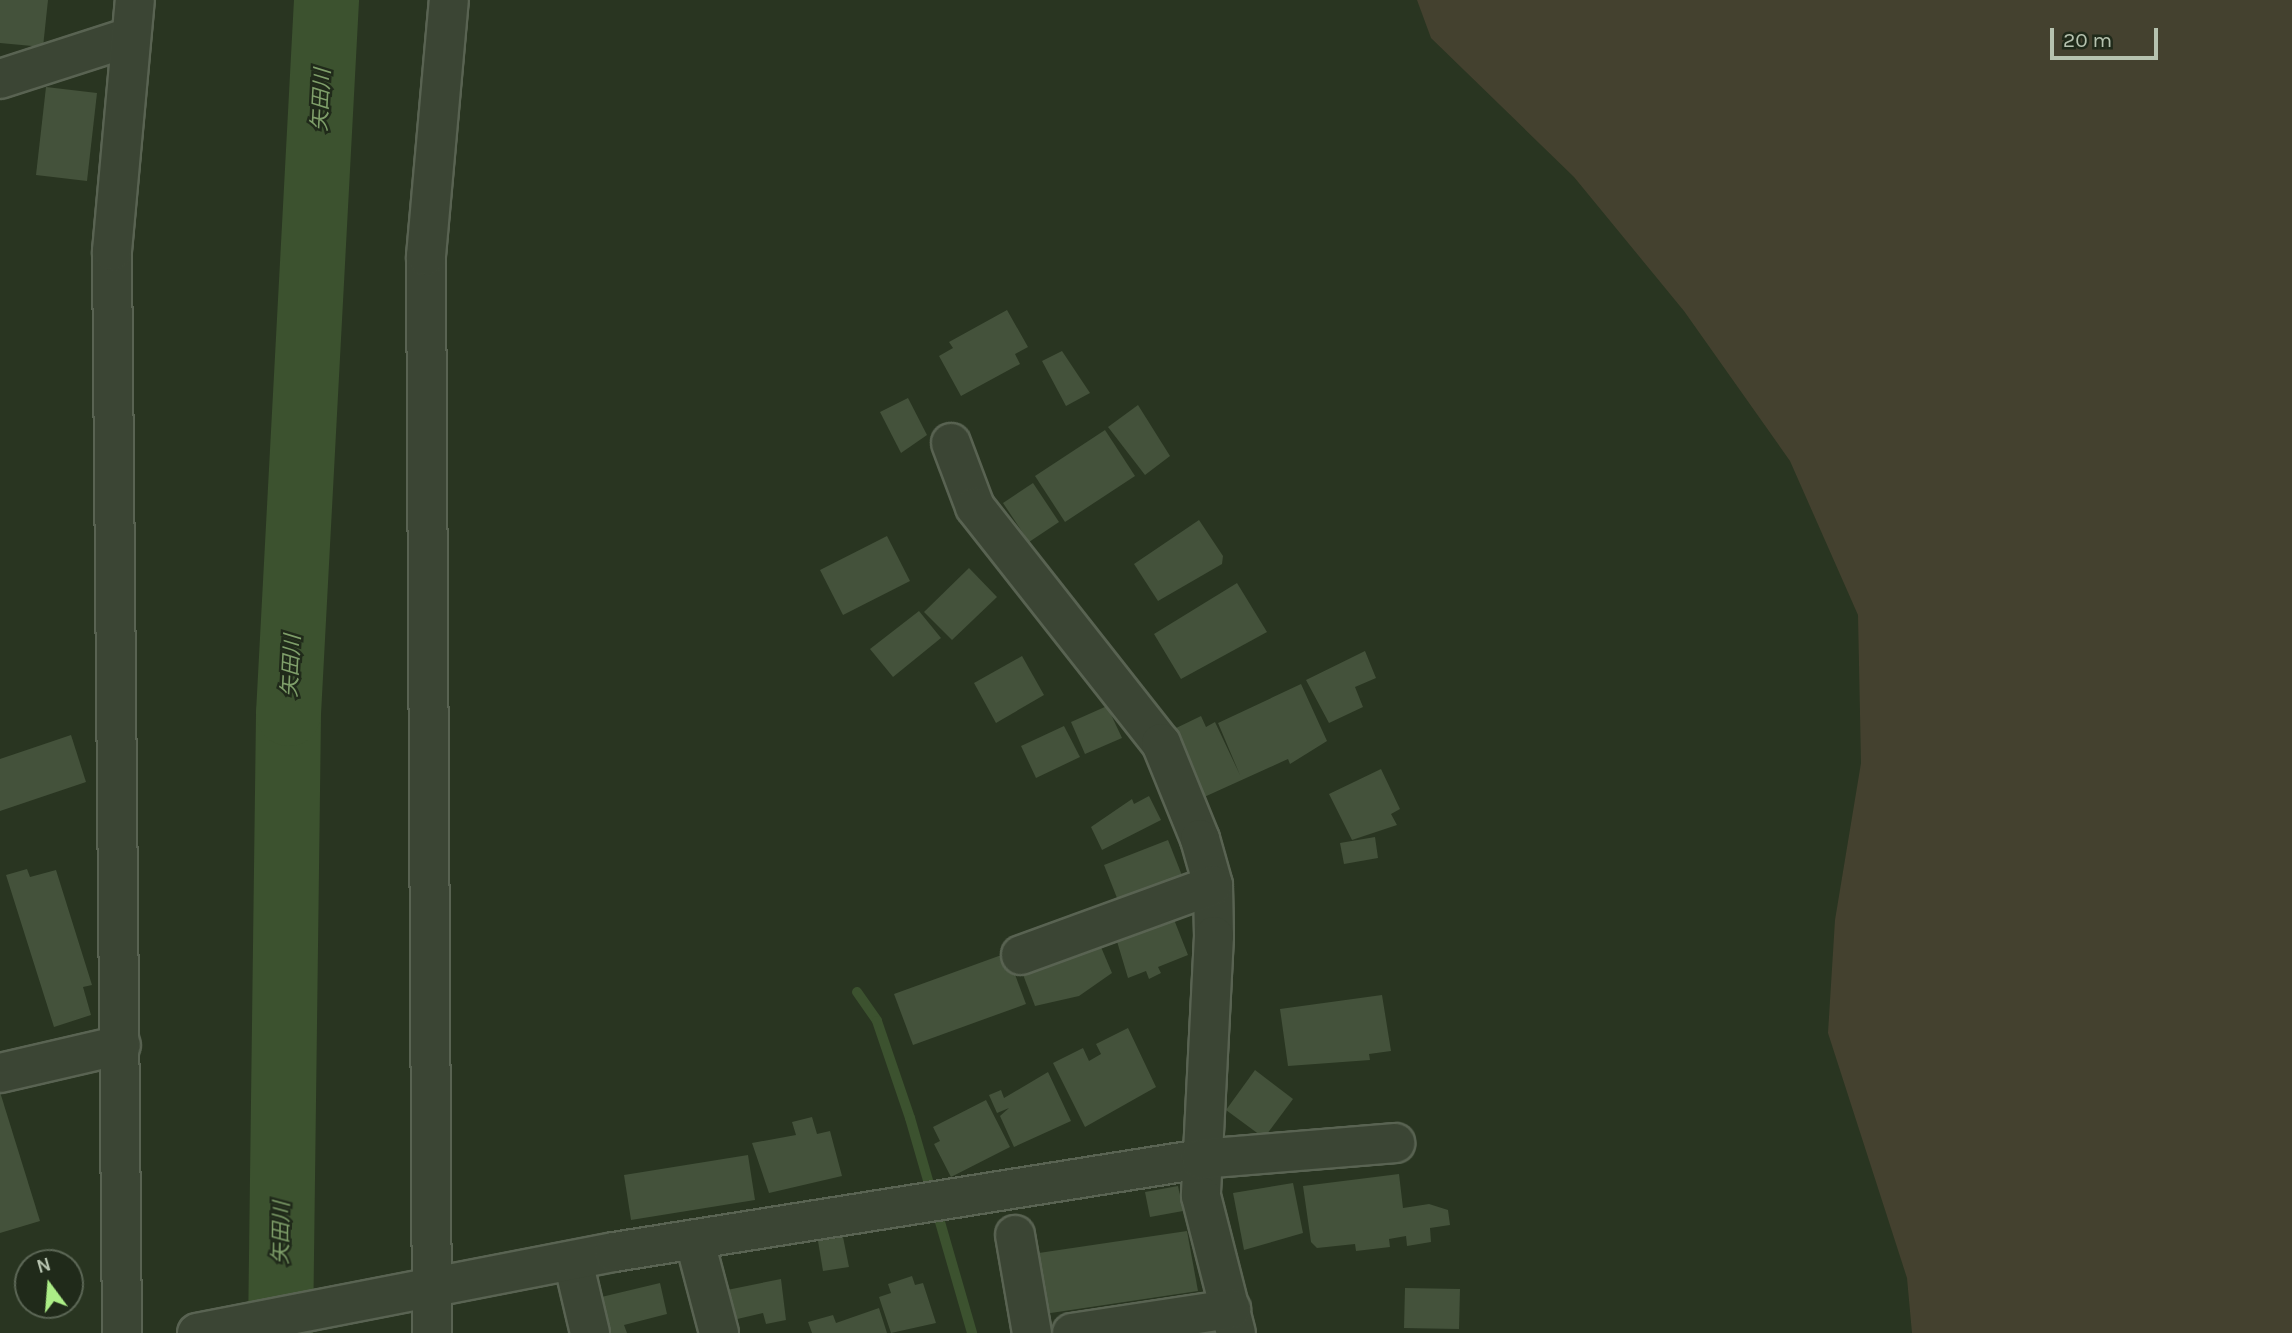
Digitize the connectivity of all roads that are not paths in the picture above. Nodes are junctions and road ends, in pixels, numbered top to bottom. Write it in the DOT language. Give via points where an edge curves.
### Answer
graph roads {
  1 [pos="449,0"];
  2 [pos="132,18"];
  3 [pos="0,79"];
  4 [pos="951,443"];
  5 [pos="1213,885"];
  6 [pos="1021,955"];
  7 [pos="121,1045"];
  8 [pos="0,1073"];
  9 [pos="1395,1143"];
  10 [pos="1201,1159"];
  11 [pos="1015,1235"];
  12 [pos="695,1242"];
  13 [pos="573,1261"];
  14 [pos="421,1294"];
  15 [pos="1233,1321"];
  16 [pos="122,1333"];
  17 [pos="197,1333"];
  18 [pos="432,1333"];
  19 [pos="590,1333"];
  20 [pos="719,1333"];
  21 [pos="1032,1333"];
  22 [pos="1072,1333"];
  1 -- 14 [label="street" via="426,256"];
  2 -- 3 [label="street"];
  2 -- 7 [label="street" via="112,251"];
  4 -- 5 [label="street" via="975,507 1161,743"];
  5 -- 6 [label="street"];
  5 -- 10 [label="street"];
  7 -- 8 [label="street"];
  7 -- 16 [label="street"];
  9 -- 10 [label="street"];
  10 -- 12 [label="street"];
  10 -- 15 [label="street" via="1201,1196"];
  11 -- 21 [label="street"];
  12 -- 13 [label="street"];
  12 -- 20 [label="street"];
  13 -- 14 [label="street"];
  13 -- 19 [label="street"];
  14 -- 17 [label="street"];
  14 -- 18 [label="street"];
  15 -- 22 [label="street"];
}
